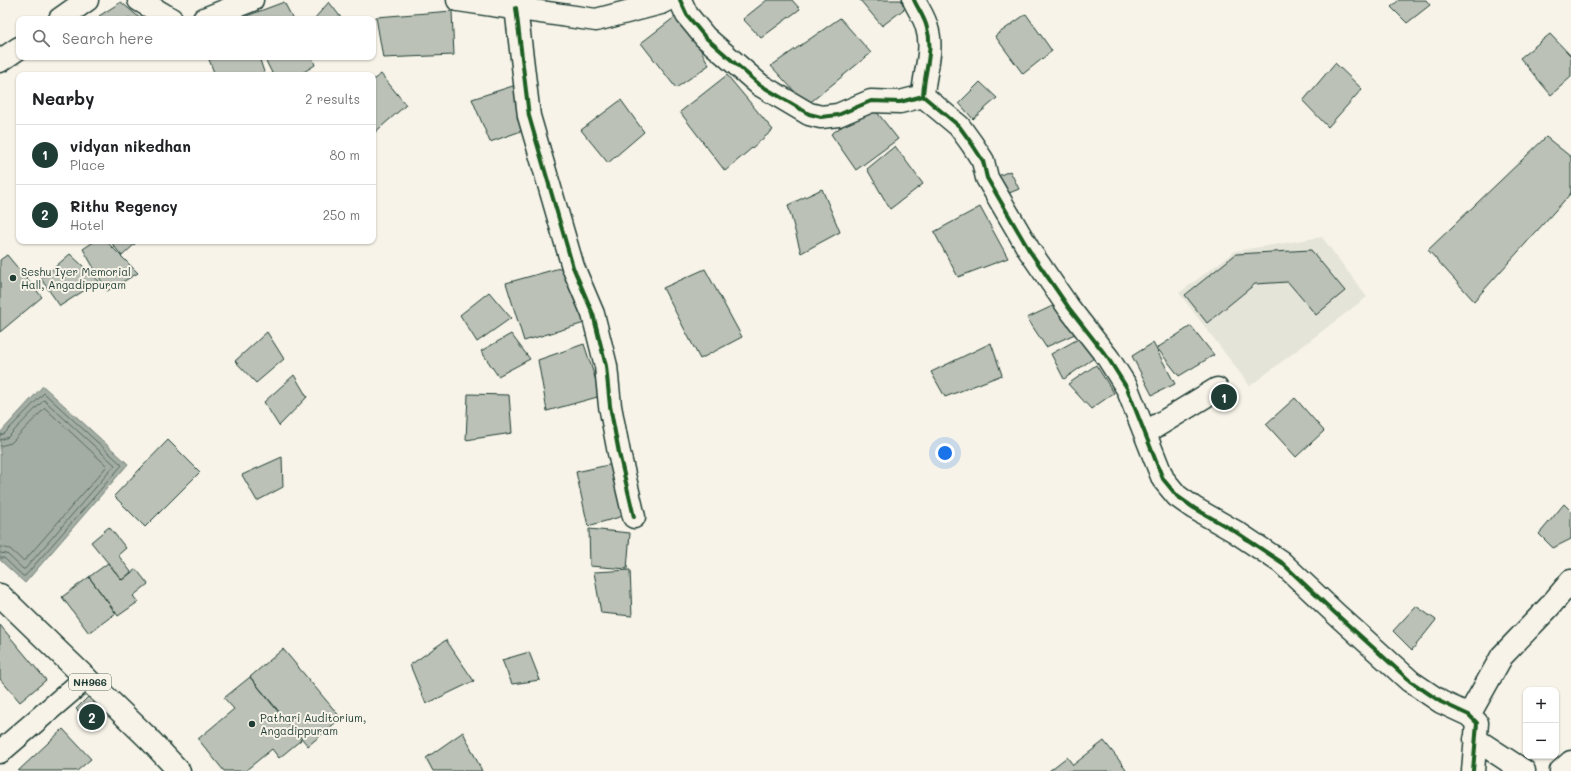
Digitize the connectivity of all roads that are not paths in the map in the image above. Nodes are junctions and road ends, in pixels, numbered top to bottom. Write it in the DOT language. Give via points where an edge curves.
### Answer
graph roads {
  1 [pos="87,0"];
  2 [pos="139,0"];
  3 [pos="252,0"];
  4 [pos="458,0"];
  5 [pos="914,0"];
  6 [pos="667,1"];
  7 [pos="516,8"];
  8 [pos="64,16"];
  9 [pos="166,16"];
  10 [pos="212,16"];
  11 [pos="16,50"];
  12 [pos="0,61"];
  13 [pos="923,96"];
  14 [pos="1216,389"];
  15 [pos="1145,433"];
  16 [pos="634,517"];
  17 [pos="1571,582"];
  18 [pos="0,595"];
  19 [pos="86,678"];
  20 [pos="1469,715"];
  21 [pos="1475,739"];
  22 [pos="0,752"];
  23 [pos="1571,762"];
  24 [pos="179,771"];
  25 [pos="1473,771"];
  26 [pos="1524,771"];
  27 [pos="1561,771"];
  1 -- 8 [label="main road"];
  2 -- 9 [label="main road"];
  3 -- 10 [label="main road"];
  4 -- 7 [label="main road"];
  5 -- 13 [label="main road" via="927,26 929,37"];
  6 -- 7 [label="main road" via="596,20"];
  6 -- 13 [label="main road" via="687,15 704,37 760,85 809,114 821,117 838,115 871,101 900,102"];
  7 -- 16 [label="main road" via="529,116 573,267 593,314 606,366 618,453"];
  11 -- 12 [label="main road"];
  13 -- 15 [label="main road" via="959,126 972,144 983,161 987,178 1029,250 1127,388"];
  14 -- 15 [label="main road"];
  15 -- 20 [label="main road" via="1163,479 1177,496 1281,562 1410,681 1441,702"];
  17 -- 20 [label="main road" via="1502,656"];
  18 -- 19 [label="main road, NH966"];
  19 -- 22 [label="main road"];
  19 -- 24 [label="main road, NH966"];
  20 -- 21 [label="main road" via="1477,723"];
  21 -- 25 [label="main road"];
  21 -- 26 [label="main road"];
  23 -- 27 [label="main road"];
}
